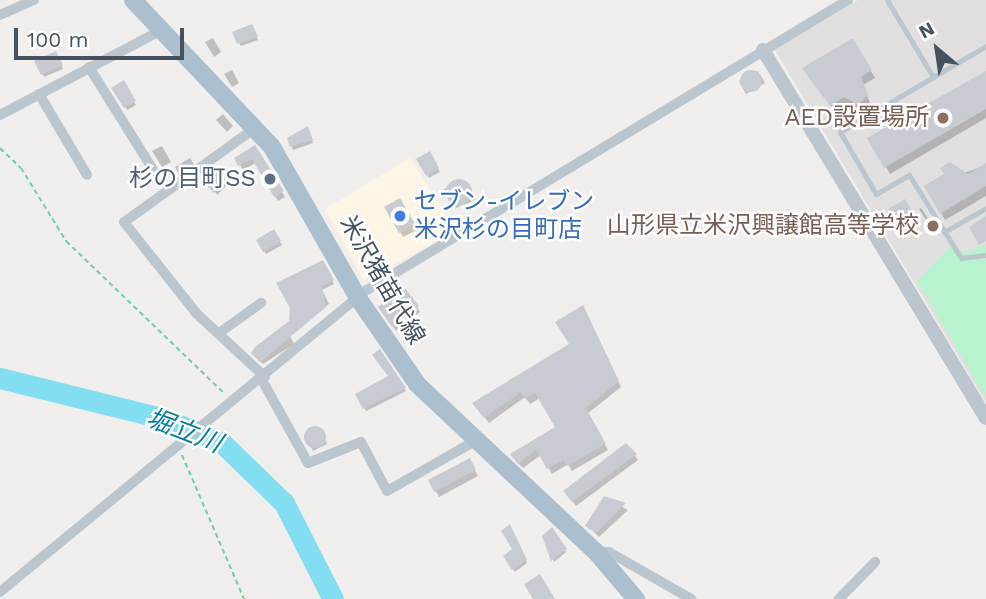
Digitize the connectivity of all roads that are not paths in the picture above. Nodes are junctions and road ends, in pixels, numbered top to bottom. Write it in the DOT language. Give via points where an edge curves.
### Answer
graph roads {
  1 [pos="34,0"];
  2 [pos="133,0"];
  3 [pos="848,0"];
  4 [pos="887,0"];
  5 [pos="0,15"];
  6 [pos="162,30"];
  7 [pos="986,46"];
  8 [pos="763,50"];
  9 [pos="89,67"];
  10 [pos="933,77"];
  11 [pos="40,94"];
  12 [pos="0,115"];
  13 [pos="254,128"];
  14 [pos="153,170"];
  15 [pos="87,175"];
  16 [pos="986,208"];
  17 [pos="944,232"];
  18 [pos="986,255"];
  19 [pos="358,298"];
  20 [pos="261,303"];
  21 [pos="219,332"];
  22 [pos="263,378"];
  23 [pos="986,418"];
  24 [pos="475,441"];
  25 [pos="596,552"];
  26 [pos="875,562"];
  27 [pos="0,592"];
  28 [pos="636,599"];
  29 [pos="691,599"];
  30 [pos="839,599"];
  1 -- 5 [label="street"];
  2 -- 6 [label="main road, 米沢猪苗代線"];
  3 -- 8 [label="street"];
  4 -- 10 [label="lane"];
  6 -- 9 [label="street"];
  6 -- 13 [label="main road, 米沢猪苗代線"];
  7 -- 10 [label="lane"];
  8 -- 19 [label="street"];
  8 -- 23 [label="street"];
  9 -- 11 [label="street"];
  9 -- 14 [label="street"];
  10 -- 17 [label="lane" via="840,132 876,194 909,175"];
  11 -- 12 [label="street"];
  11 -- 15 [label="street"];
  13 -- 19 [label="main road, 米沢猪苗代線" via="290,172"];
  13 -- 21 [label="street" via="124,222"];
  16 -- 17 [label="lane"];
  17 -- 18 [label="lane" via="961,258"];
  19 -- 22 [label="street"];
  19 -- 24 [label="main road, 米沢猪苗代線" via="417,384"];
  20 -- 21 [label="street"];
  21 -- 22 [label="street"];
  22 -- 24 [label="street" via="308,463 361,442 387,491"];
  22 -- 27 [label="street"];
  24 -- 25 [label="main road, 米沢猪苗代線"];
  25 -- 28 [label="main road, 米沢猪苗代線"];
  25 -- 29 [label="street" via="609,552"];
  26 -- 30 [label="street"];
}
